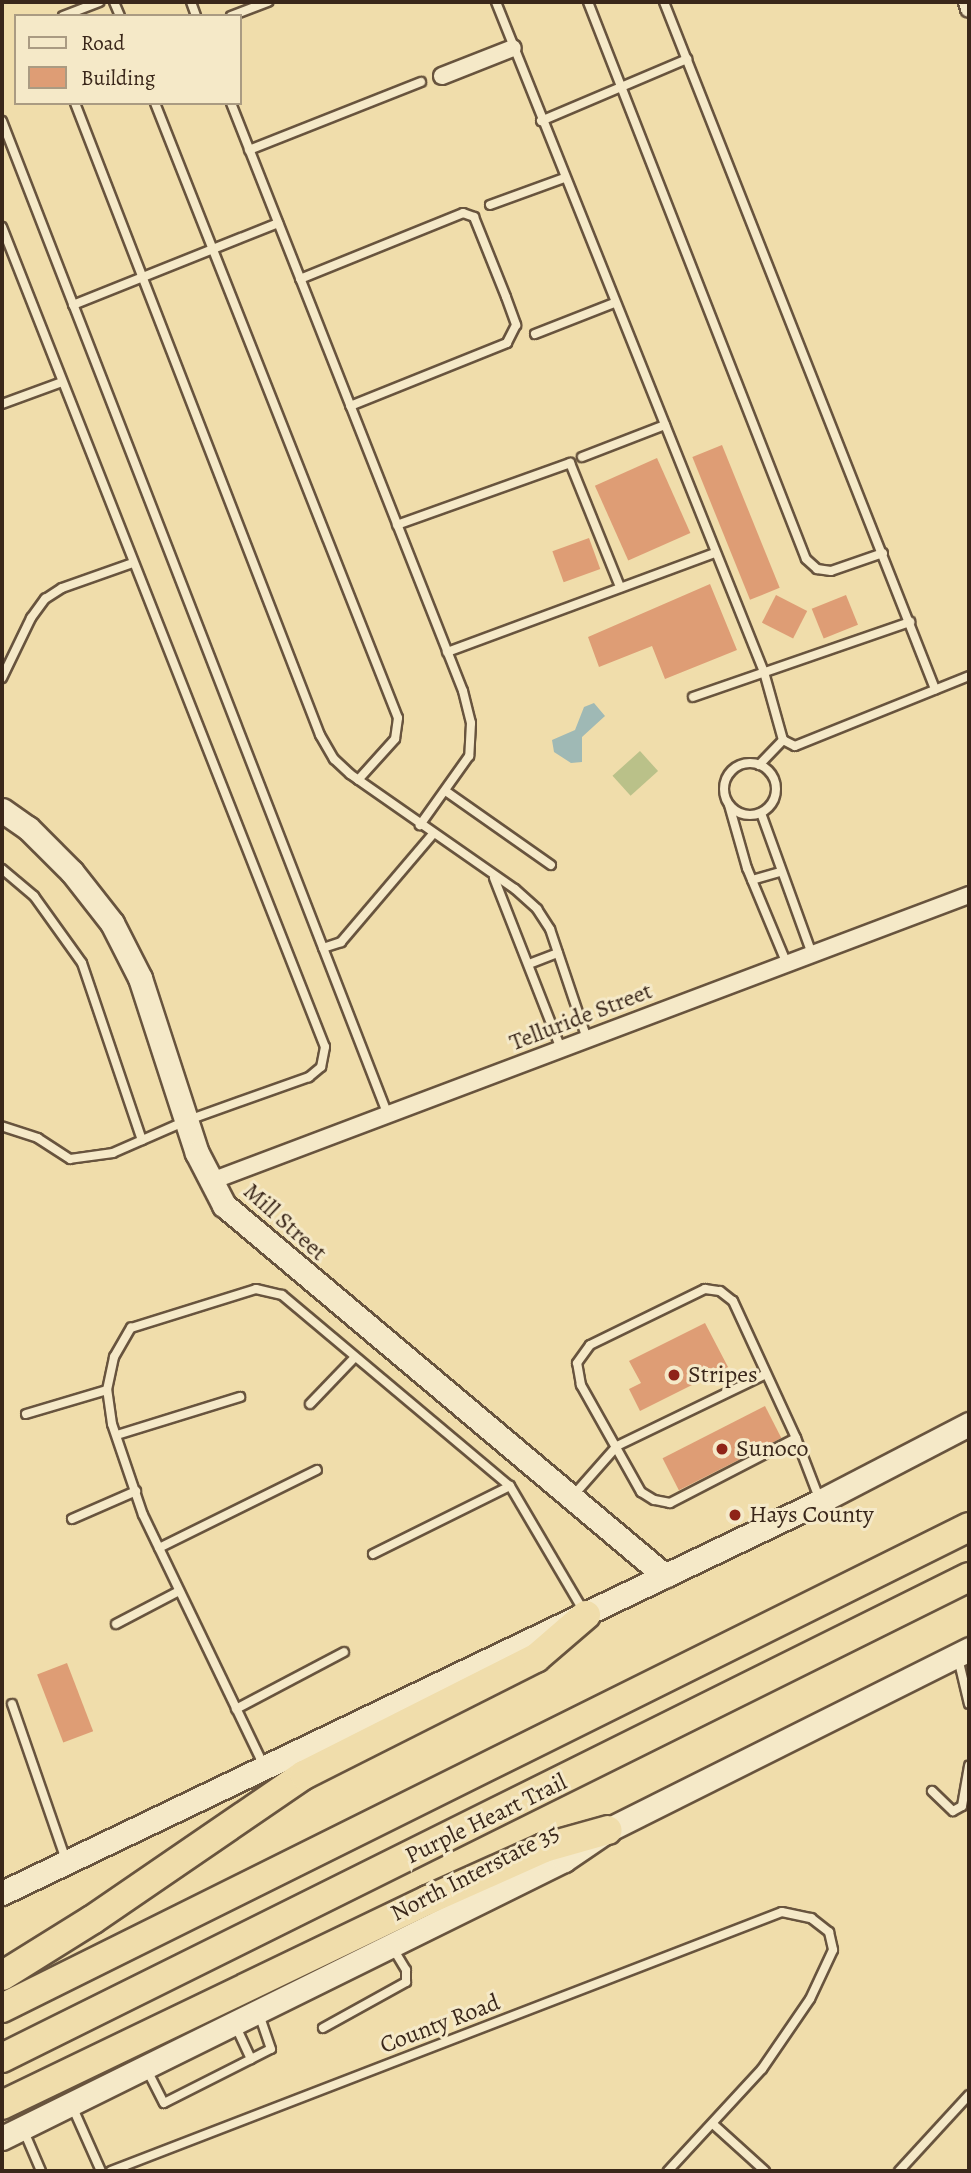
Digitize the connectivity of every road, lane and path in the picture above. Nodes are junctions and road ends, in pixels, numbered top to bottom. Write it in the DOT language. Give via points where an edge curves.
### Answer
graph roads {
  1 [pos="99,2"];
  2 [pos="268,2"];
  3 [pos="496,2"];
  4 [pos="588,2"];
  5 [pos="664,2"];
  6 [pos="967,2"];
  7 [pos="969,9"];
  8 [pos="68,14"];
  9 [pos="236,14"];
  10 [pos="513,48"];
  11 [pos="687,60"];
  12 [pos="442,76"];
  13 [pos="421,82"];
  14 [pos="622,87"];
  15 [pos="76,105"];
  16 [pos="156,105"];
  17 [pos="232,105"];
  18 [pos="2,121"];
  19 [pos="541,121"];
  20 [pos="249,150"];
  21 [pos="564,178"];
  22 [pos="490,205"];
  23 [pos="278,223"];
  24 [pos="2,226"];
  25 [pos="213,250"];
  26 [pos="142,278"];
  27 [pos="300,279"];
  28 [pos="614,303"];
  29 [pos="74,305"];
  30 [pos="535,334"];
  31 [pos="62,382"];
  32 [pos="2,404"];
  33 [pos="350,406"];
  34 [pos="665,425"];
  35 [pos="582,457"];
  36 [pos="397,525"];
  37 [pos="714,553"];
  38 [pos="883,553"];
  39 [pos="133,563"];
  40 [pos="620,587"];
  41 [pos="909,622"];
  42 [pos="447,652"];
  43 [pos="764,672"];
  44 [pos="969,676"];
  45 [pos="2,678"];
  46 [pos="935,689"];
  47 [pos="693,696"];
  48 [pos="783,740"];
  49 [pos="758,765"];
  50 [pos="358,780"];
  51 [pos="447,792"];
  52 [pos="729,805"];
  53 [pos="2,810"];
  54 [pos="761,813"];
  55 [pos="419,825"];
  56 [pos="433,834"];
  57 [pos="551,864"];
  58 [pos="2,869"];
  59 [pos="779,872"];
  60 [pos="494,878"];
  61 [pos="752,880"];
  62 [pos="969,895"];
  63 [pos="323,948"];
  64 [pos="558,953"];
  65 [pos="812,954"];
  66 [pos="529,964"];
  67 [pos="787,964"];
  68 [pos="587,1039"];
  69 [pos="561,1049"];
  70 [pos="387,1115"];
  71 [pos="188,1120"];
  72 [pos="2,1126"];
  73 [pos="142,1140"];
  74 [pos="209,1182"];
  75 [pos="355,1357"];
  76 [pos="765,1375"];
  77 [pos="107,1390"];
  78 [pos="240,1397"];
  79 [pos="310,1404"];
  80 [pos="26,1414"];
  81 [pos="969,1424"];
  82 [pos="117,1435"];
  83 [pos="796,1438"];
  84 [pos="617,1446"];
  85 [pos="317,1470"];
  86 [pos="510,1486"];
  87 [pos="136,1491"];
  88 [pos="570,1499"];
  89 [pos="821,1501"];
  90 [pos="72,1518"];
  91 [pos="969,1527"];
  92 [pos="159,1548"];
  93 [pos="373,1555"];
  94 [pos="665,1576"];
  95 [pos="969,1577"];
  96 [pos="179,1591"];
  97 [pos="586,1615"];
  98 [pos="116,1624"];
  99 [pos="344,1651"];
  100 [pos="963,1652"];
  101 [pos="12,1704"];
  102 [pos="969,1704"];
  103 [pos="236,1709"];
  104 [pos="969,1766"];
  105 [pos="266,1770"];
  106 [pos="932,1791"];
  107 [pos="608,1830"];
  108 [pos="68,1863"];
  109 [pos="2,1893"];
  110 [pos="392,1946"];
  111 [pos="2,1976"];
  112 [pos="2,2008"];
  113 [pos="258,2012"];
  114 [pos="234,2024"];
  115 [pos="323,2028"];
  116 [pos="2,2058"];
  117 [pos="251,2059"];
  118 [pos="146,2067"];
  119 [pos="969,2095"];
  120 [pos="71,2104"];
  121 [pos="2,2105"];
  122 [pos="713,2124"];
  123 [pos="12,2133"];
  124 [pos="41,2171"];
  125 [pos="101,2171"];
  126 [pos="111,2171"];
  127 [pos="668,2171"];
  128 [pos="765,2171"];
  129 [pos="899,2171"];
  1 -- 8 [label="lane"];
  2 -- 9 [label="lane"];
  3 -- 10 [label="lane"];
  4 -- 14 [label="lane"];
  5 -- 11 [label="lane"];
  6 -- 7 [label="street"];
  10 -- 12 [label="street"];
  10 -- 19 [label="lane"];
  11 -- 14 [label="lane"];
  11 -- 38 [label="lane"];
  13 -- 20 [label="lane"];
  14 -- 19 [label="lane"];
  14 -- 38 [label="lane" via="806,559 817,569 831,571"];
  15 -- 26 [label="lane"];
  16 -- 25 [label="lane"];
  17 -- 20 [label="lane"];
  18 -- 29 [label="lane"];
  19 -- 21 [label="lane"];
  20 -- 23 [label="lane"];
  21 -- 22 [label="lane"];
  21 -- 28 [label="lane"];
  23 -- 25 [label="lane"];
  23 -- 27 [label="lane"];
  24 -- 31 [label="lane"];
  25 -- 26 [label="lane"];
  25 -- 50 [label="lane" via="398,718 395,739"];
  26 -- 29 [label="lane"];
  26 -- 50 [label="lane" via="320,735 334,759"];
  27 -- 33 [label="lane"];
  27 -- 33 [label="lane" via="463,214 474,217 506,297 516,325 507,343"];
  28 -- 30 [label="lane"];
  28 -- 34 [label="lane"];
  29 -- 63 [label="lane"];
  31 -- 32 [label="lane"];
  31 -- 39 [label="lane"];
  33 -- 36 [label="lane"];
  34 -- 35 [label="lane"];
  34 -- 37 [label="lane"];
  36 -- 40 [label="lane" via="569,463"];
  36 -- 42 [label="lane"];
  37 -- 40 [label="lane"];
  37 -- 43 [label="lane"];
  38 -- 41 [label="lane"];
  39 -- 45 [label="lane" via="62,588 45,599"];
  39 -- 71 [label="lane" via="326,1047 321,1067 309,1077"];
  40 -- 42 [label="lane"];
  41 -- 43 [label="lane"];
  41 -- 46 [label="lane"];
  42 -- 51 [label="lane" via="471,723 469,756"];
  43 -- 47 [label="lane"];
  43 -- 48 [label="lane"];
  44 -- 46 [label="lane"];
  46 -- 48 [label="lane" via="795,746"];
  48 -- 49 [label="lane"];
  49 -- 52 [label="lane" via="731,770 723,787"];
  49 -- 54 [label="lane" via="767,770 776,788 769,807"];
  50 -- 55 [label="lane"];
  51 -- 55 [label="lane"];
  51 -- 57 [label="lane"];
  52 -- 54 [label="lane" via="744,815"];
  52 -- 61 [label="lane"];
  53 -- 71 [label="main road, Mill Street" via="28,828 72,872 112,923 140,978"];
  54 -- 59 [label="lane"];
  55 -- 56 [label="lane"];
  56 -- 60 [label="lane"];
  56 -- 63 [label="lane" via="341,942"];
  58 -- 73 [label="lane" via="34,896 82,963"];
  59 -- 61 [label="lane"];
  59 -- 65 [label="lane"];
  60 -- 64 [label="lane" via="537,909"];
  60 -- 66 [label="lane"];
  61 -- 67 [label="lane"];
  62 -- 65 [label="street, Telluride Street"];
  63 -- 70 [label="lane"];
  64 -- 66 [label="lane"];
  64 -- 68 [label="lane"];
  65 -- 67 [label="street, Telluride Street"];
  66 -- 69 [label="lane"];
  67 -- 68 [label="street, Telluride Street"];
  68 -- 69 [label="street, Telluride Street"];
  69 -- 70 [label="street, Telluride Street"];
  70 -- 74 [label="street, Telluride Street"];
  71 -- 73 [label="lane"];
  71 -- 74 [label="main road, Mill Street"];
  72 -- 73 [label="lane" via="38,1138 71,1159 113,1153"];
  74 -- 88 [label="main road, Mill Street" via="247,1228"];
  75 -- 77 [label="lane" via="282,1295 256,1289 131,1328 114,1357"];
  75 -- 79 [label="lane"];
  75 -- 86 [label="lane"];
  76 -- 83 [label="lane"];
  76 -- 84 [label="lane"];
  76 -- 84 [label="lane" via="733,1301 720,1291 705,1289 590,1345 576,1363 581,1385"];
  77 -- 80 [label="lane"];
  77 -- 82 [label="lane"];
  78 -- 82 [label="lane"];
  81 -- 89 [label="main road"];
  82 -- 87 [label="lane"];
  83 -- 84 [label="lane" via="670,1503 640,1492"];
  83 -- 89 [label="lane"];
  84 -- 88 [label="lane"];
  85 -- 92 [label="lane"];
  86 -- 93 [label="lane"];
  86 -- 97 [label="lane"];
  87 -- 90 [label="lane"];
  87 -- 92 [label="lane"];
  88 -- 94 [label="main road, Mill Street"];
  89 -- 94 [label="main road"];
  91 -- 112 [label="highway, Purple Heart Trail"];
  92 -- 96 [label="lane"];
  94 -- 97 [label="main road"];
  95 -- 116 [label="highway, Purple Heart Trail"];
  96 -- 98 [label="lane"];
  96 -- 103 [label="lane"];
  97 -- 105 [label="main road"];
  97 -- 111 [label="highway" via="536,1658 304,1775 103,1913"];
  99 -- 103 [label="lane"];
  100 -- 102 [label="lane"];
  100 -- 107 [label="main road, North Interstate 35" via="710,1783"];
  101 -- 108 [label="lane"];
  103 -- 105 [label="lane"];
  104 -- 106 [label="lane" via="962,1806 953,1811"];
  105 -- 108 [label="main road"];
  107 -- 110 [label="main road, North Interstate 35" via="564,1860"];
  107 -- 121 [label="highway" via="544,1848 428,1900"];
  108 -- 109 [label="main road"];
  110 -- 113 [label="main road, North Interstate 35"];
  110 -- 115 [label="lane" via="406,1982"];
  113 -- 114 [label="main road, North Interstate 35"];
  113 -- 117 [label="lane" via="271,2049"];
  114 -- 117 [label="lane"];
  114 -- 118 [label="main road, North Interstate 35"];
  117 -- 118 [label="lane" via="164,2104"];
  118 -- 120 [label="main road, North Interstate 35"];
  119 -- 129 [label="lane"];
  120 -- 123 [label="main road, North Interstate 35"];
  120 -- 125 [label="lane"];
  122 -- 126 [label="lane, County Road" via="762,2069 810,1999 833,1950 829,1932 811,1918 782,1912"];
  122 -- 127 [label="lane"];
  122 -- 128 [label="lane"];
  123 -- 124 [label="lane"];
}
